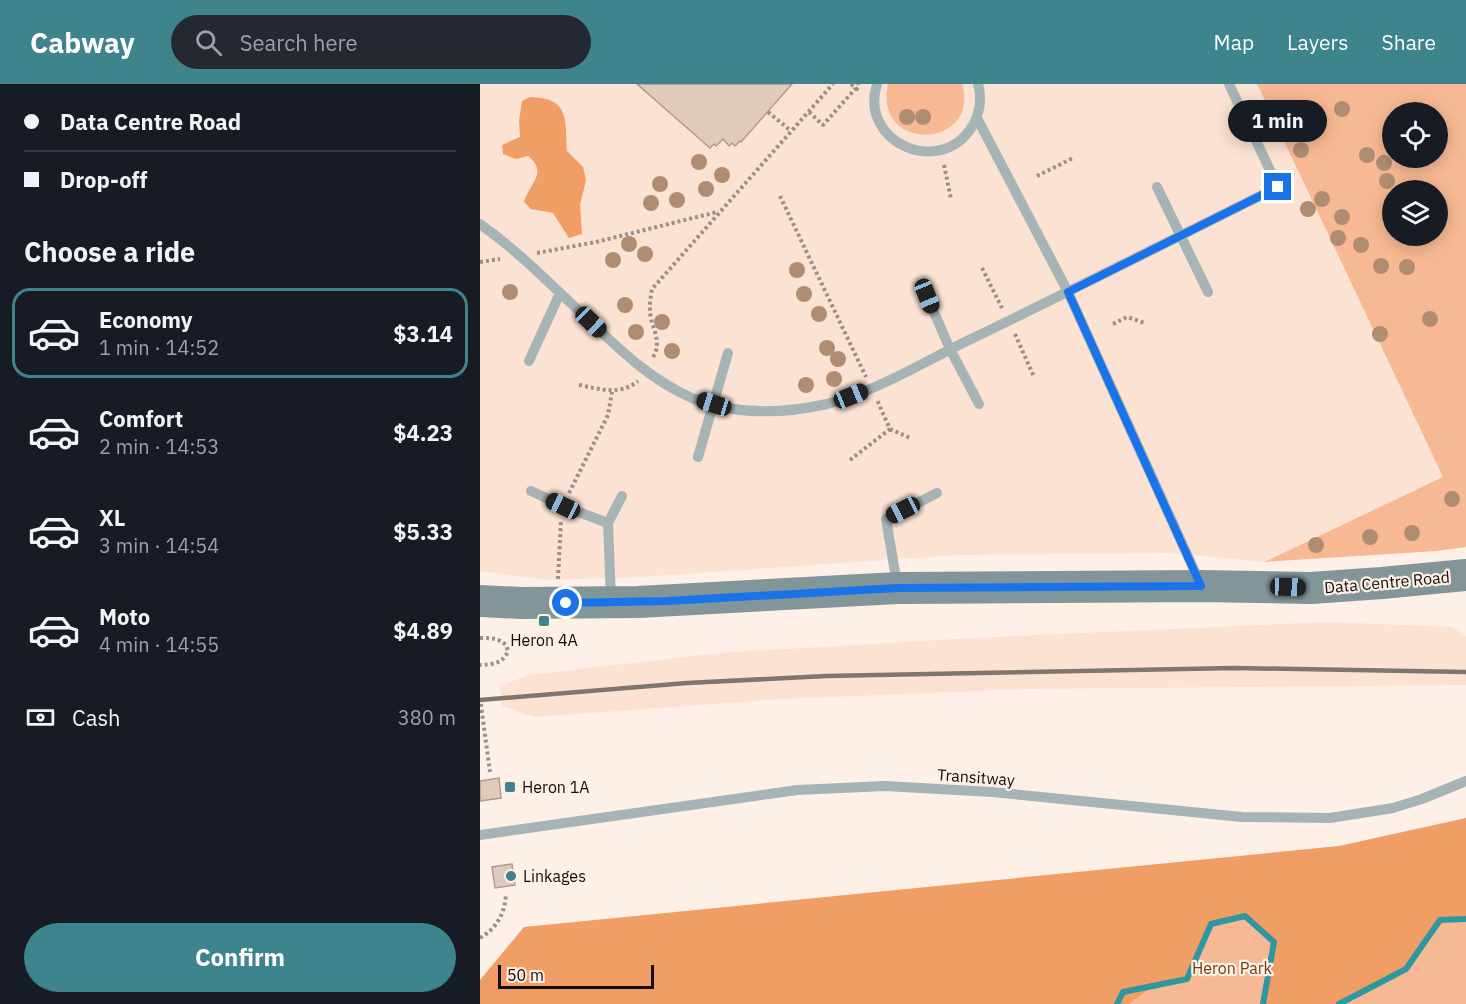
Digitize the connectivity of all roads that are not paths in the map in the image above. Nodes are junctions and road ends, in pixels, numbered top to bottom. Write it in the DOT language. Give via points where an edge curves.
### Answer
graph roads {
  1 [pos="877,84"];
  2 [pos="978,84"];
  3 [pos="1229,84"];
  4 [pos="977,118"];
  5 [pos="1157,187"];
  6 [pos="480,224"];
  7 [pos="1181,236"];
  8 [pos="1068,292"];
  9 [pos="1208,292"];
  10 [pos="560,293"];
  11 [pos="927,296"];
  12 [pos="950,349"];
  13 [pos="728,353"];
  14 [pos="529,361"];
  15 [pos="714,404"];
  16 [pos="979,404"];
  17 [pos="698,457"];
  18 [pos="531,491"];
  19 [pos="937,493"];
  20 [pos="622,496"];
  21 [pos="608,522"];
  22 [pos="1466,575"];
  23 [pos="1201,586"];
  24 [pos="898,588"];
  25 [pos="480,601"];
  26 [pos="611,602"];
  27 [pos="1466,781"];
  28 [pos="480,835"];
  1 -- 4 [label="lane" via="875,108 881,125 892,139 907,148 924,152 956,144"];
  2 -- 4 [label="lane"];
  3 -- 7 [label="lane" via="1278,187"];
  4 -- 8 [label="lane"];
  5 -- 7 [label="lane"];
  6 -- 10 [label="lane"];
  7 -- 8 [label="lane"];
  7 -- 9 [label="lane"];
  8 -- 12 [label="lane"];
  8 -- 23 [label="lane"];
  10 -- 14 [label="lane"];
  10 -- 15 [label="lane" via="644,370 692,398"];
  11 -- 12 [label="lane"];
  12 -- 15 [label="lane" via="871,388 830,403 787,412 741,410"];
  12 -- 16 [label="lane"];
  13 -- 15 [label="lane"];
  15 -- 17 [label="lane"];
  18 -- 21 [label="lane"];
  19 -- 24 [label="lane" via="886,519"];
  20 -- 21 [label="lane"];
  21 -- 26 [label="lane"];
  22 -- 23 [label="main road, Data Centre Road" via="1311,588"];
  23 -- 24 [label="main road, Data Centre Road"];
  24 -- 26 [label="main road, Data Centre Road"];
  25 -- 26 [label="main road, Data Centre Road"];
  27 -- 28 [label="lane, Transitway" via="1393,808 1330,818 1242,817 992,792 885,786 797,790"];
}
